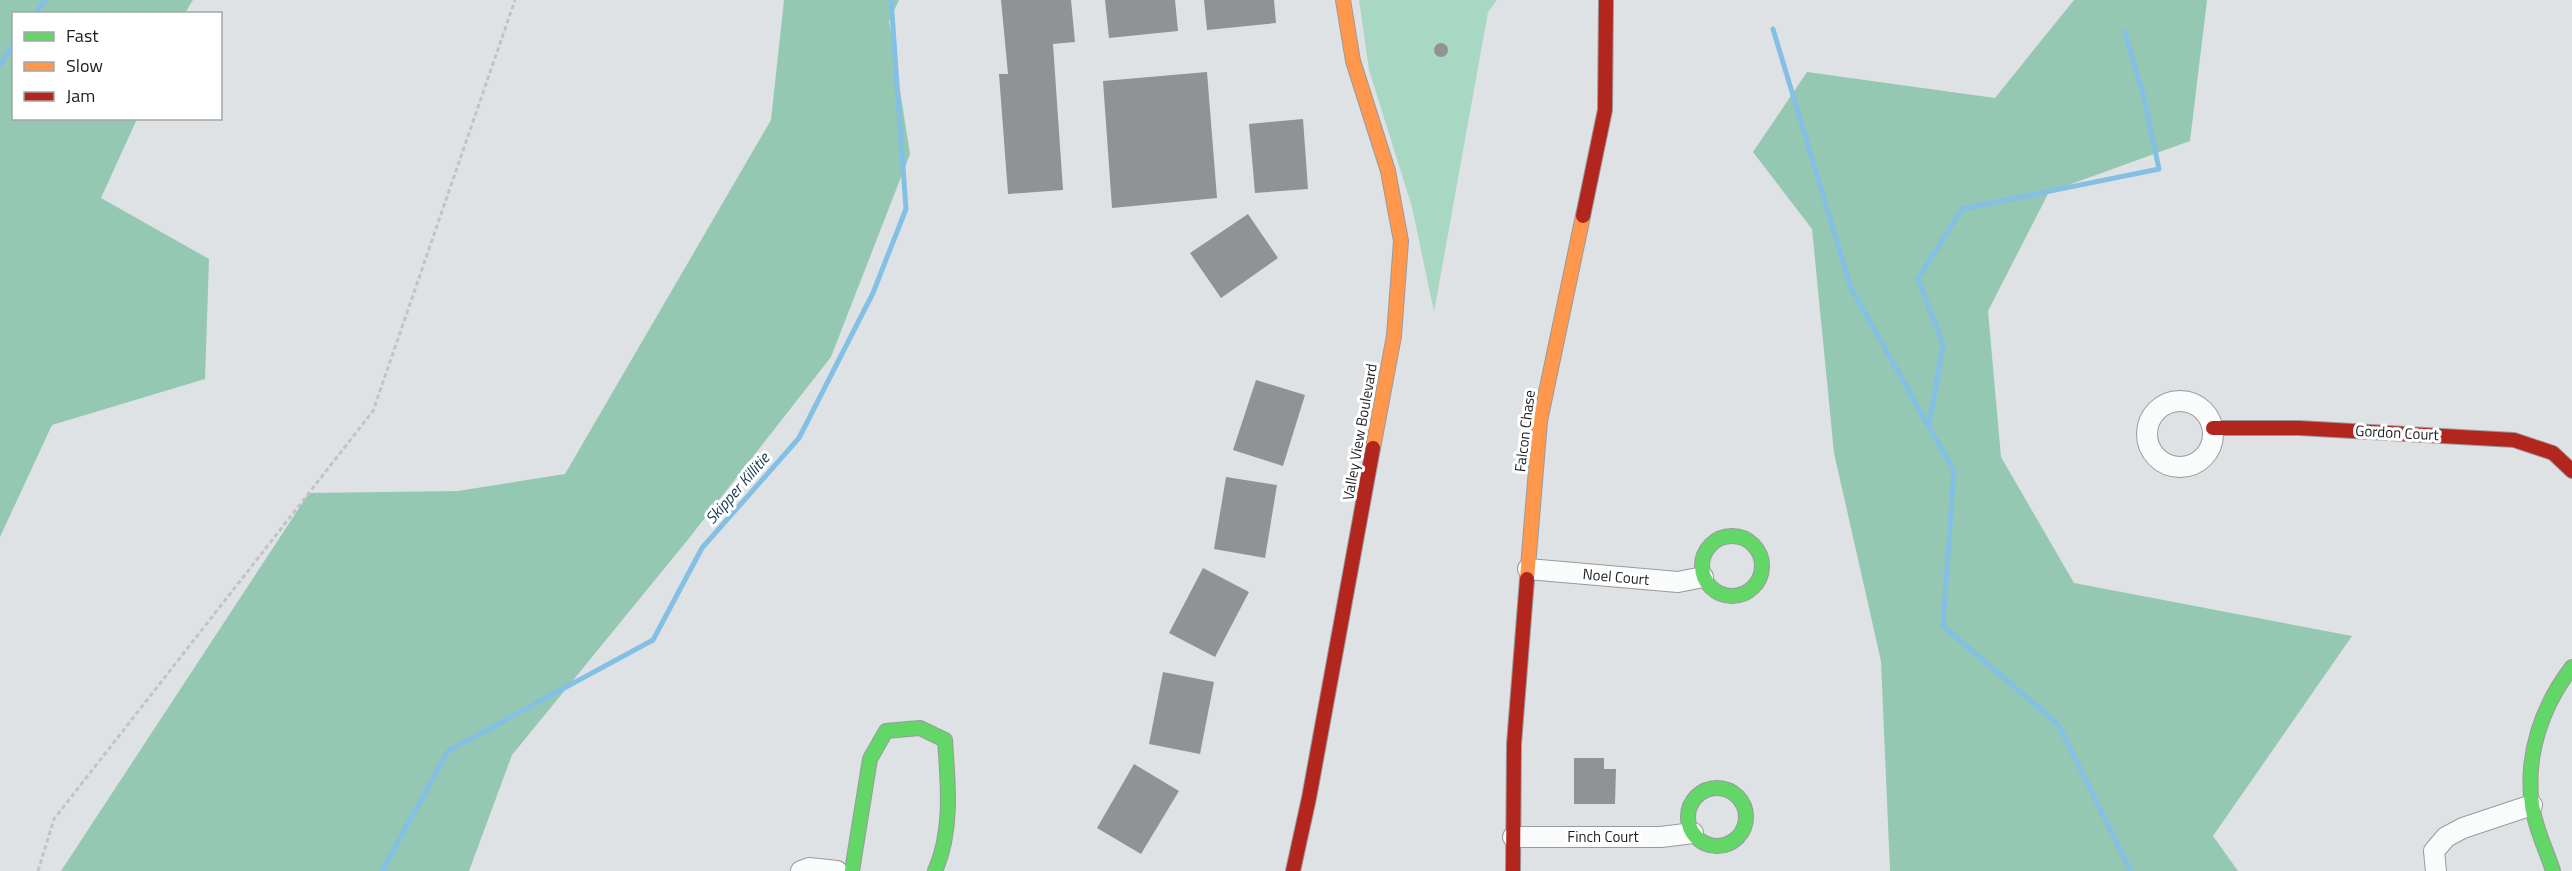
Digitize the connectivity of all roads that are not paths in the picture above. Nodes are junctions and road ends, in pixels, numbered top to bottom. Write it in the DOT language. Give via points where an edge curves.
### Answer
graph roads {
  1 [pos="1342,0"];
  2 [pos="1606,0"];
  3 [pos="2213,428"];
  4 [pos="2572,471"];
  5 [pos="1528,569"];
  6 [pos="1703,578"];
  7 [pos="2572,667"];
  8 [pos="2532,804"];
  9 [pos="1693,833"];
  10 [pos="1512,837"];
  11 [pos="2547,869"];
  12 [pos="801,871"];
  13 [pos="837,871"];
  14 [pos="852,871"];
  15 [pos="934,871"];
  16 [pos="1293,871"];
  17 [pos="1513,871"];
  18 [pos="2436,871"];
  1 -- 16 [label="street, Valley View Boulevard" via="1353,61 1388,171 1401,241 1394,336"];
  2 -- 5 [label="street, Falcon Chase" via="1605,110 1540,421"];
  3 -- 4 [label="street, Gordon Court" via="2300,428 2514,440 2553,453"];
  5 -- 6 [label="street, Noel Court" via="1678,582"];
  5 -- 10 [label="street, Falcon Chase" via="1514,744"];
  6 -- 6 [label="street" via="1702,558 1713,542 1721,538 1749,541 1760,556 1760,577 1747,592 1726,596 1717,593"];
  7 -- 8 [label="street" via="2561,680 2541,721 2532,759"];
  8 -- 11 [label="street"];
  8 -- 18 [label="street" via="2446,837 2434,851"];
  9 -- 9 [label="street" via="1689,823 1691,804 1706,790 1725,789 1741,800 1747,818 1733,841 1716,846"];
  9 -- 10 [label="street, Finch Court" via="1660,837"];
  10 -- 17 [label="street, Falcon Chase"];
  12 -- 13 [label="street"];
  14 -- 15 [label="street" via="870,759 886,730 920,728 945,740 948,799 941,860"];
}
